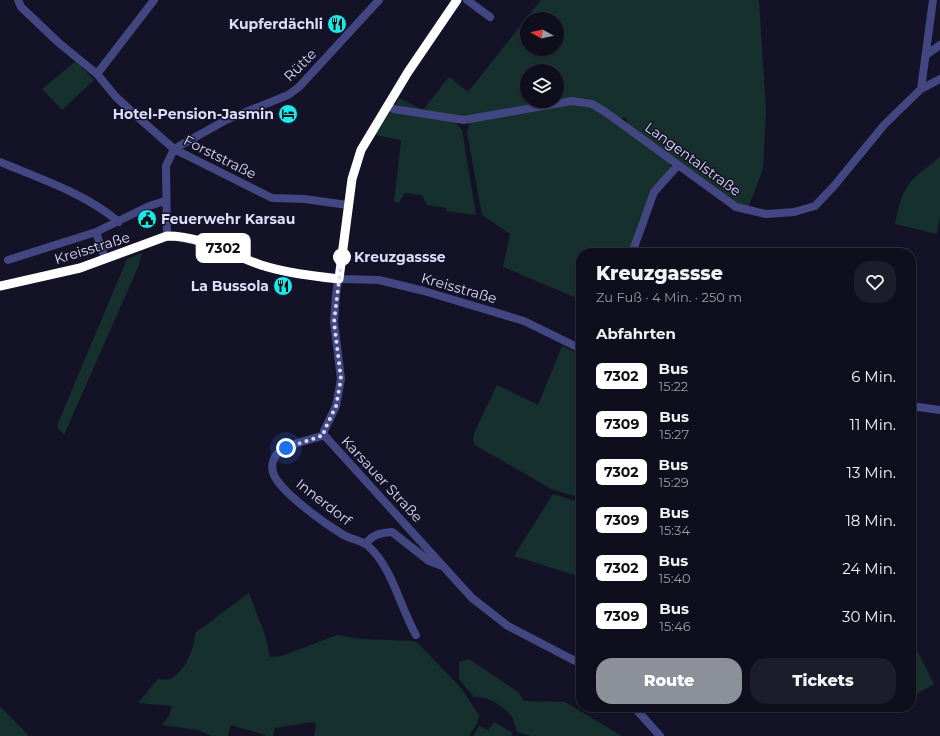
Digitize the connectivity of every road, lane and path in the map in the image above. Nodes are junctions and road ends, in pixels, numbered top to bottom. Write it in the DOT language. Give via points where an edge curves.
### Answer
graph roads {
  1 [pos="18,0"];
  2 [pos="154,0"];
  3 [pos="379,0"];
  4 [pos="457,0"];
  5 [pos="467,0"];
  6 [pos="933,0"];
  7 [pos="940,8"];
  8 [pos="931,10"];
  9 [pos="490,17"];
  10 [pos="940,44"];
  11 [pos="926,55"];
  12 [pos="97,74"];
  13 [pos="940,79"];
  14 [pos="921,89"];
  15 [pos="388,106"];
  16 [pos="174,149"];
  17 [pos="0,162"];
  18 [pos="678,165"];
  19 [pos="165,201"];
  20 [pos="348,205"];
  21 [pos="119,222"];
  22 [pos="96,232"];
  23 [pos="167,236"];
  24 [pos="634,248"];
  25 [pos="105,259"];
  26 [pos="8,260"];
  27 [pos="339,279"];
  28 [pos="0,286"];
  29 [pos="576,347"];
  30 [pos="916,407"];
  31 [pos="940,410"];
  32 [pos="324,435"];
  33 [pos="366,544"];
  34 [pos="445,567"];
  35 [pos="416,636"];
  36 [pos="576,661"];
  37 [pos="638,712"];
  38 [pos="660,736"];
  1 -- 12 [label="street, Forststraße" via="21,7 59,43"];
  2 -- 12 [label="street"];
  3 -- 16 [label="street, Rütte" via="299,87 288,95 226,120"];
  4 -- 15 [label="street, Karsauer Straße"];
  5 -- 9 [label="street"];
  6 -- 8 [label="street"];
  7 -- 8 [label="street"];
  8 -- 11 [label="street"];
  10 -- 11 [label="street"];
  11 -- 14 [label="street"];
  12 -- 16 [label="street, Forststraße" via="116,97"];
  13 -- 14 [label="street, Langentalstraße"];
  14 -- 18 [label="street, Langentalstraße" via="884,125 815,206 794,212 766,214 736,207"];
  15 -- 18 [label="street, Langentalstraße" via="464,120 583,101 604,111"];
  15 -- 20 [label="street, Karsauer Straße" via="361,150"];
  16 -- 19 [label="street" via="166,166"];
  16 -- 20 [label="street, Forststraße" via="272,198"];
  17 -- 21 [label="street" via="77,194 101,207"];
  18 -- 24 [label="street" via="654,192"];
  19 -- 21 [label="street" via="149,206"];
  19 -- 23 [label="street"];
  20 -- 27 [label="street, Karsauer Straße"];
  21 -- 22 [label="street"];
  22 -- 25 [label="street"];
  22 -- 26 [label="street"];
  23 -- 25 [label="street, Kreisstraße"];
  23 -- 27 [label="street, Kreisstraße" via="210,244 260,265 290,273"];
  25 -- 28 [label="street, Kreisstraße" via="80,268"];
  27 -- 29 [label="street, Kreisstraße" via="379,280 450,298 524,321"];
  27 -- 32 [label="street, Karsauer Straße" via="334,322 341,379 336,406"];
  30 -- 31 [label="street"];
  32 -- 33 [label="street, Innerdorf" via="295,444 278,453 273,460 274,476 310,512 342,534"];
  32 -- 34 [label="street, Karsauer Straße"];
  33 -- 34 [label="street" via="379,534 392,532 429,561"];
  33 -- 35 [label="street, Innerdorf" via="384,565"];
  34 -- 36 [label="street, Karsauer Straße" via="472,598 508,626"];
  37 -- 38 [label="street"];
}
